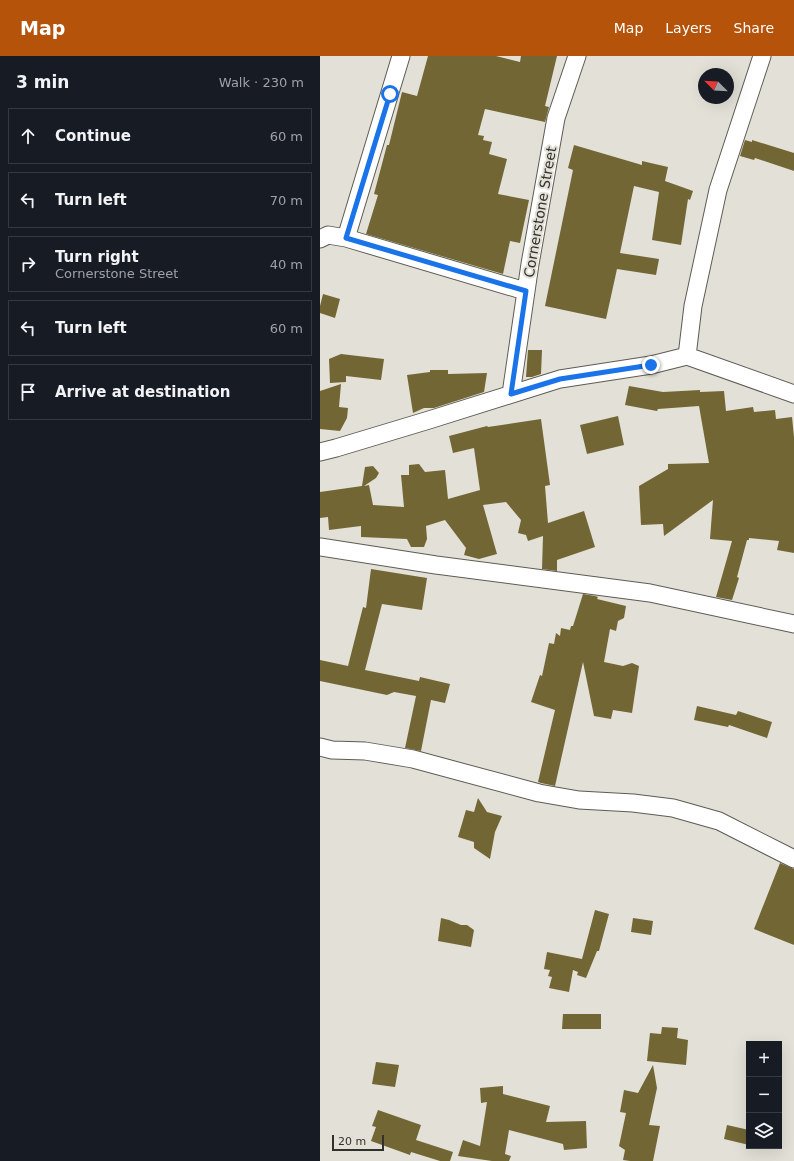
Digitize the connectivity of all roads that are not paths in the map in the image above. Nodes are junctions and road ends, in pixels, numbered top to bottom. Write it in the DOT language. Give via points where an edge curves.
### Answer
graph roads {
  1 [pos="401,56"];
  2 [pos="577,56"];
  3 [pos="762,56"];
  4 [pos="346,238"];
  5 [pos="320,239"];
  6 [pos="526,291"];
  7 [pos="687,356"];
  8 [pos="511,394"];
  9 [pos="794,394"];
  10 [pos="320,452"];
  11 [pos="320,547"];
  12 [pos="794,624"];
  13 [pos="320,747"];
  14 [pos="794,859"];
  1 -- 4 [label="street"];
  2 -- 6 [label="street, Cornerstone Street" via="556,118"];
  3 -- 7 [label="street" via="718,190 693,306"];
  4 -- 5 [label="street" via="328,235"];
  4 -- 6 [label="street"];
  6 -- 8 [label="street, Cornerstone Street"];
  7 -- 8 [label="street" via="651,365 560,379"];
  7 -- 9 [label="street"];
  8 -- 10 [label="street"];
  11 -- 12 [label="street" via="650,593"];
  13 -- 14 [label="street" via="413,759 539,794 672,808 719,821"];
}
